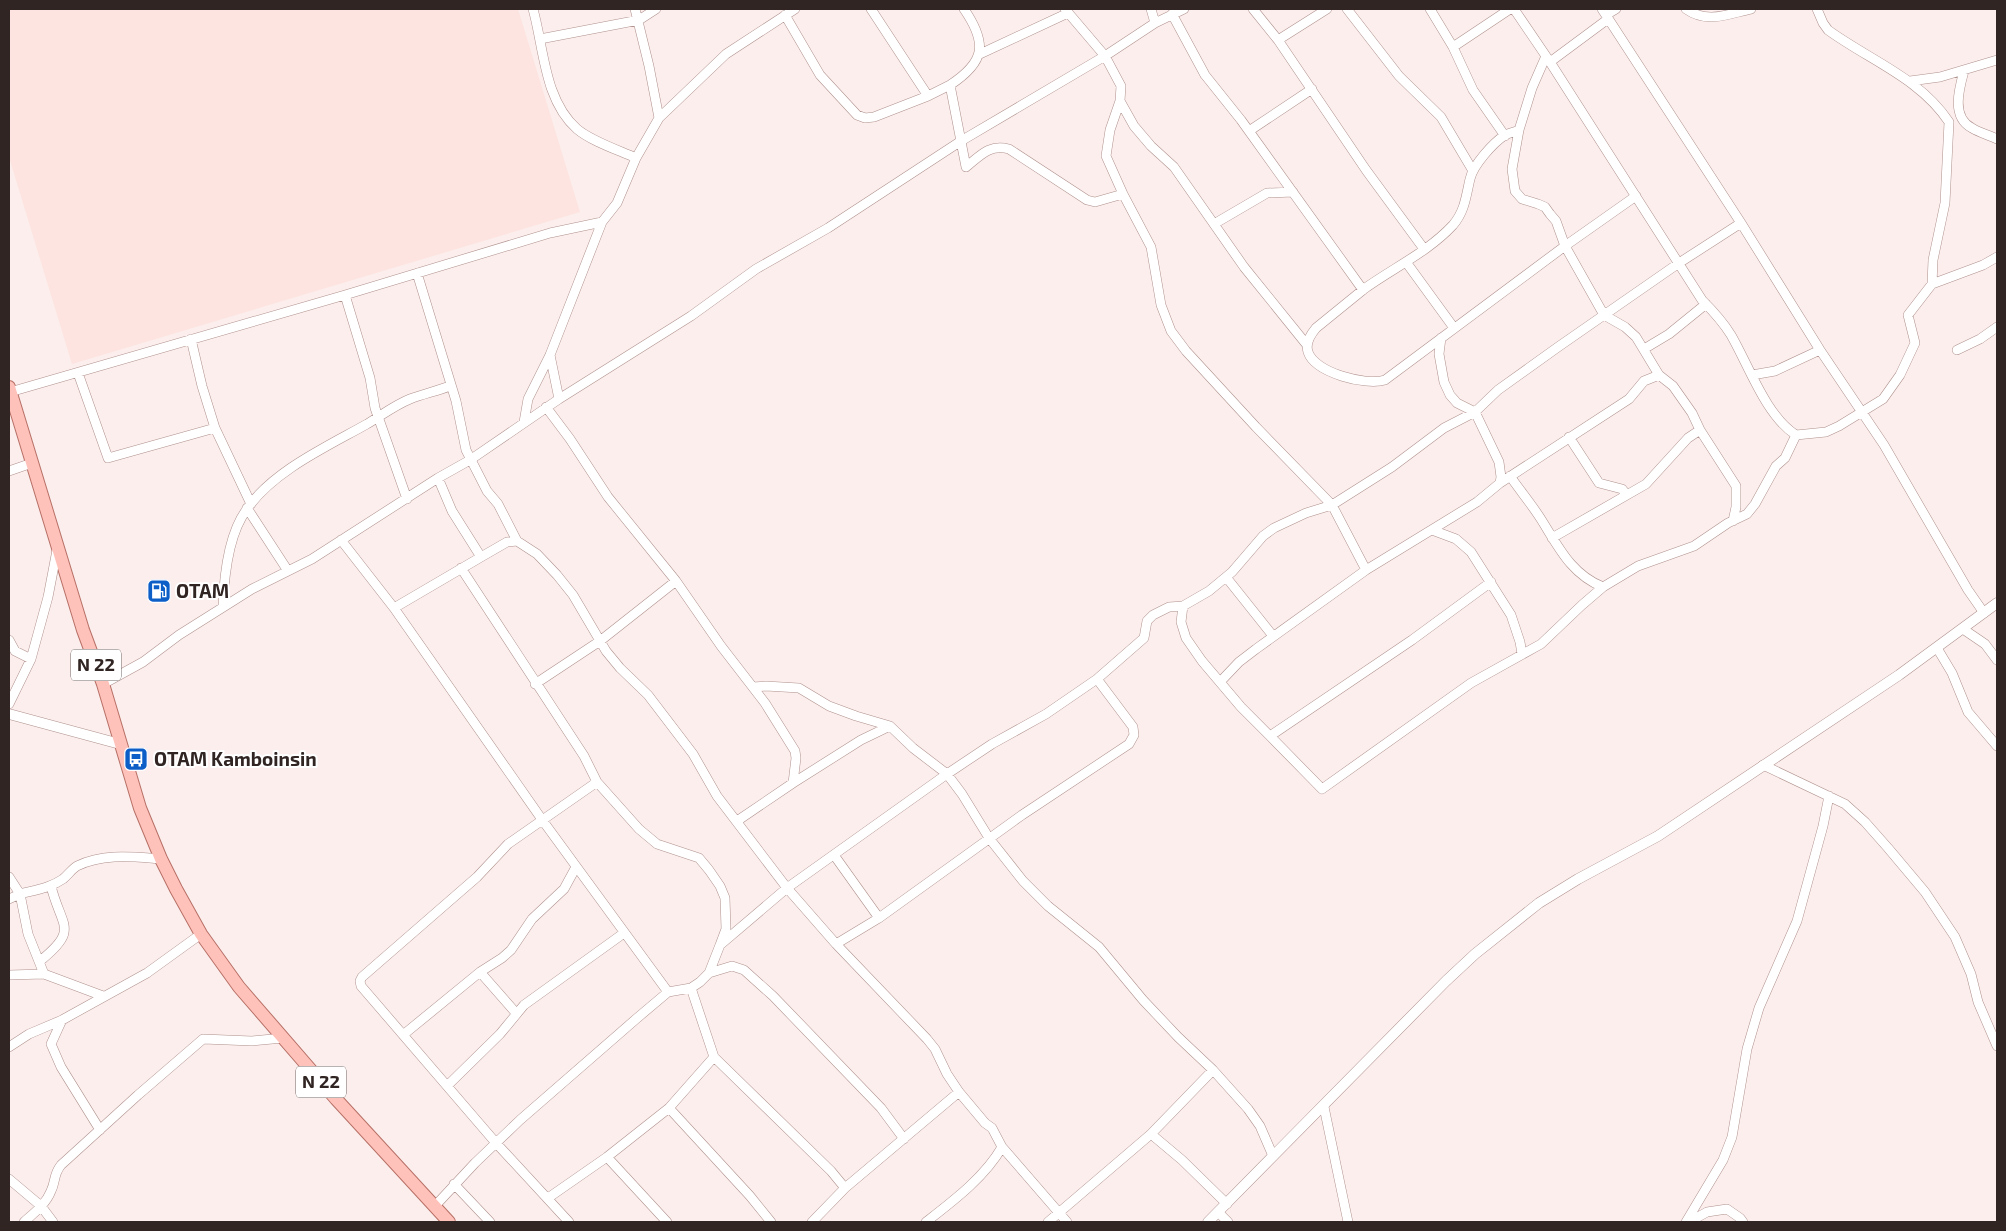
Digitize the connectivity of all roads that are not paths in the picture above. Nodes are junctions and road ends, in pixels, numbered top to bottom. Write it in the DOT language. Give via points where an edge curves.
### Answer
graph roads {
  1 [pos="532,9"];
  2 [pos="635,9"];
  3 [pos="656,9"];
  4 [pos="795,9"];
  5 [pos="871,9"];
  6 [pos="964,9"];
  7 [pos="1151,9"];
  8 [pos="1184,9"];
  9 [pos="1253,9"];
  10 [pos="1327,9"];
  11 [pos="1347,9"];
  12 [pos="1430,9"];
  13 [pos="1510,9"];
  14 [pos="1514,9"];
  15 [pos="1616,9"];
  16 [pos="1686,9"];
  17 [pos="1751,9"];
  18 [pos="1817,9"];
  19 [pos="1067,11"];
  20 [pos="1172,14"];
  21 [pos="785,15"];
  22 [pos="1605,15"];
  23 [pos="639,20"];
  24 [pos="1155,23"];
  25 [pos="540,39"];
  26 [pos="1278,40"];
  27 [pos="1452,47"];
  28 [pos="980,54"];
  29 [pos="1105,56"];
  30 [pos="1548,59"];
  31 [pos="1997,60"];
  32 [pos="1964,71"];
  33 [pos="1910,81"];
  34 [pos="950,85"];
  35 [pos="1312,90"];
  36 [pos="928,96"];
  37 [pos="1120,101"];
  38 [pos="659,118"];
  39 [pos="1519,130"];
  40 [pos="1250,131"];
  41 [pos="1505,136"];
  42 [pos="1997,139"];
  43 [pos="961,141"];
  44 [pos="636,158"];
  45 [pos="1473,171"];
  46 [pos="1292,192"];
  47 [pos="1123,194"];
  48 [pos="1636,196"];
  49 [pos="602,222"];
  50 [pos="1741,223"];
  51 [pos="1214,224"];
  52 [pos="1565,246"];
  53 [pos="1424,249"];
  54 [pos="1997,257"];
  55 [pos="1406,262"];
  56 [pos="1679,263"];
  57 [pos="417,273"];
  58 [pos="1932,284"];
  59 [pos="1363,290"];
  60 [pos="345,295"];
  61 [pos="1706,304"];
  62 [pos="1604,315"];
  63 [pos="1997,327"];
  64 [pos="1454,328"];
  65 [pos="1441,338"];
  66 [pos="191,339"];
  67 [pos="1307,345"];
  68 [pos="1644,349"];
  69 [pos="1820,350"];
  70 [pos="1957,350"];
  71 [pos="550,355"];
  72 [pos="78,373"];
  73 [pos="1659,375"];
  74 [pos="1752,375"];
  75 [pos="450,386"];
  76 [pos="10,390"];
  77 [pos="559,399"];
  78 [pos="546,407"];
  79 [pos="1475,412"];
  80 [pos="1862,412"];
  81 [pos="378,418"];
  82 [pos="524,422"];
  83 [pos="215,428"];
  84 [pos="1700,430"];
  85 [pos="1796,435"];
  86 [pos="1569,437"];
  87 [pos="470,460"];
  88 [pos="32,463"];
  89 [pos="9,471"];
  90 [pos="1510,476"];
  91 [pos="438,478"];
  92 [pos="1500,483"];
  93 [pos="1627,495"];
  94 [pos="407,499"];
  95 [pos="249,506"];
  96 [pos="1332,506"];
  97 [pos="1733,521"];
  98 [pos="1432,530"];
  99 [pos="1552,538"];
  100 [pos="340,540"];
  101 [pos="517,542"];
  102 [pos="58,545"];
  103 [pos="481,557"];
  104 [pos="462,568"];
  105 [pos="1366,570"];
  106 [pos="288,571"];
  107 [pos="1226,577"];
  108 [pos="676,581"];
  109 [pos="1491,582"];
  110 [pos="1603,587"];
  111 [pos="1997,603"];
  112 [pos="1183,606"];
  113 [pos="223,608"];
  114 [pos="394,608"];
  115 [pos="1984,613"];
  116 [pos="1963,629"];
  117 [pos="1273,636"];
  118 [pos="9,640"];
  119 [pos="600,641"];
  120 [pos="1937,648"];
  121 [pos="1522,654"];
  122 [pos="31,658"];
  123 [pos="1997,660"];
  124 [pos="1097,679"];
  125 [pos="1220,682"];
  126 [pos="103,684"];
  127 [pos="535,684"];
  128 [pos="753,687"];
  129 [pos="9,704"];
  130 [pos="9,714"];
  131 [pos="890,726"];
  132 [pos="1270,736"];
  133 [pos="120,744"];
  134 [pos="1997,746"];
  135 [pos="1763,765"];
  136 [pos="947,774"];
  137 [pos="597,782"];
  138 [pos="793,783"];
  139 [pos="1829,796"];
  140 [pos="542,821"];
  141 [pos="737,822"];
  142 [pos="989,838"];
  143 [pos="834,855"];
  144 [pos="161,859"];
  145 [pos="576,867"];
  146 [pos="9,877"];
  147 [pos="51,886"];
  148 [pos="787,888"];
  149 [pos="20,894"];
  150 [pos="9,900"];
  151 [pos="879,918"];
  152 [pos="624,933"];
  153 [pos="201,934"];
  154 [pos="836,944"];
  155 [pos="720,945"];
  156 [pos="40,961"];
  157 [pos="480,972"];
  158 [pos="709,973"];
  159 [pos="44,974"];
  160 [pos="9,975"];
  161 [pos="691,988"];
  162 [pos="668,992"];
  163 [pos="103,996"];
  164 [pos="516,1013"];
  165 [pos="62,1020"];
  166 [pos="403,1035"];
  167 [pos="283,1038"];
  168 [pos="1997,1046"];
  169 [pos="9,1047"];
  170 [pos="714,1057"];
  171 [pos="1213,1070"];
  172 [pos="447,1086"];
  173 [pos="959,1092"];
  174 [pos="1324,1107"];
  175 [pos="669,1108"];
  176 [pos="100,1130"];
  177 [pos="1152,1134"];
  178 [pos="904,1139"];
  179 [pos="496,1143"];
  180 [pos="1002,1146"];
  181 [pos="1274,1156"];
  182 [pos="607,1157"];
  183 [pos="9,1179"];
  184 [pos="454,1184"];
  185 [pos="845,1188"];
  186 [pos="548,1198"];
  187 [pos="1227,1204"];
  188 [pos="41,1206"];
  189 [pos="434,1207"];
  190 [pos="1218,1212"];
  191 [pos="1059,1213"];
  192 [pos="24,1222"];
  193 [pos="53,1222"];
  194 [pos="449,1222"];
  195 [pos="490,1222"];
  196 [pos="569,1222"];
  197 [pos="668,1222"];
  198 [pos="771,1222"];
  199 [pos="812,1222"];
  200 [pos="926,1222"];
  201 [pos="1048,1222"];
  202 [pos="1068,1222"];
  203 [pos="1208,1222"];
  204 [pos="1228,1222"];
  205 [pos="1348,1222"];
  206 [pos="1688,1222"];
  207 [pos="1743,1222"];
  1 -- 25 [label="street"];
  2 -- 23 [label="street"];
  3 -- 23 [label="street"];
  4 -- 21 [label="street"];
  5 -- 36 [label="street"];
  6 -- 28 [label="street" via="977,33"];
  7 -- 24 [label="street"];
  8 -- 20 [label="street"];
  9 -- 26 [label="street"];
  10 -- 26 [label="street"];
  11 -- 45 [label="street" via="1399,76 1441,117"];
  12 -- 27 [label="street"];
  13 -- 27 [label="street"];
  14 -- 30 [label="street"];
  15 -- 22 [label="street"];
  16 -- 17 [label="street" via="1699,17 1712,18"];
  18 -- 33 [label="street" via="1828,30"];
  19 -- 28 [label="street"];
  19 -- 29 [label="street"];
  20 -- 24 [label="street"];
  20 -- 40 [label="street" via="1206,75"];
  21 -- 36 [label="street" via="820,74 857,115 874,117"];
  21 -- 38 [label="street" via="726,54"];
  22 -- 30 [label="street"];
  22 -- 50 [label="street"];
  23 -- 25 [label="street"];
  23 -- 38 [label="street"];
  24 -- 29 [label="street"];
  25 -- 44 [label="street" via="550,85 568,119 587,136"];
  26 -- 35 [label="street"];
  27 -- 41 [label="street" via="1473,90"];
  28 -- 34 [label="street" via="972,69"];
  29 -- 37 [label="street" via="1121,86"];
  29 -- 43 [label="street"];
  30 -- 39 [label="street" via="1532,88"];
  30 -- 48 [label="street"];
  31 -- 32 [label="street"];
  32 -- 33 [label="street"];
  32 -- 42 [label="street" via="1958,97 1964,123"];
  33 -- 58 [label="street" via="1949,122 1945,203 1933,260"];
  34 -- 36 [label="street"];
  34 -- 43 [label="street"];
  35 -- 40 [label="street"];
  35 -- 53 [label="street"];
  37 -- 47 [label="street" via="1106,156"];
  37 -- 51 [label="street" via="1134,126 1174,167"];
  38 -- 44 [label="street"];
  39 -- 41 [label="street"];
  39 -- 52 [label="street" via="1512,169 1515,191 1522,199 1545,207 1556,221"];
  40 -- 46 [label="street"];
  41 -- 45 [label="street"];
  43 -- 47 [label="street" via="966,167 985,151 998,146 1009,149 1087,200 1095,202"];
  43 -- 77 [label="street" via="828,228 756,269 691,316"];
  44 -- 49 [label="street" via="617,203"];
  45 -- 53 [label="street" via="1462,212 1448,230"];
  46 -- 51 [label="street" via="1267,193"];
  46 -- 59 [label="street"];
  47 -- 96 [label="street" via="1151,247 1161,305 1166,323 1176,339"];
  48 -- 52 [label="street"];
  48 -- 56 [label="street"];
  49 -- 57 [label="street" via="550,233"];
  49 -- 71 [label="street"];
  50 -- 56 [label="street"];
  50 -- 69 [label="street"];
  51 -- 67 [label="street"];
  52 -- 62 [label="street"];
  52 -- 64 [label="street"];
  53 -- 55 [label="street"];
  54 -- 58 [label="street"];
  55 -- 59 [label="street"];
  55 -- 64 [label="street"];
  56 -- 61 [label="street"];
  56 -- 62 [label="street"];
  57 -- 60 [label="street"];
  57 -- 75 [label="street"];
  58 -- 80 [label="street" via="1908,315 1915,343 1900,375 1883,399"];
  59 -- 67 [label="street" via="1316,328"];
  60 -- 66 [label="street"];
  60 -- 81 [label="street" via="370,378"];
  61 -- 68 [label="street" via="1679,327"];
  61 -- 74 [label="street" via="1732,336"];
  62 -- 68 [label="street" via="1625,327"];
  62 -- 79 [label="street" via="1517,376"];
  63 -- 70 [label="street"];
  64 -- 65 [label="street"];
  65 -- 67 [label="street" via="1385,380 1377,382 1334,372 1312,358"];
  65 -- 79 [label="street" via="1439,354 1444,382 1457,403"];
  66 -- 72 [label="street"];
  66 -- 83 [label="street"];
  68 -- 73 [label="street"];
  69 -- 74 [label="street" via="1775,371"];
  69 -- 80 [label="street"];
  71 -- 77 [label="street"];
  71 -- 82 [label="street" via="528,399"];
  72 -- 76 [label="street"];
  72 -- 83 [label="street" via="108,458"];
  73 -- 84 [label="street" via="1683,399"];
  73 -- 86 [label="street" via="1644,381 1629,399"];
  74 -- 85 [label="street" via="1770,406 1789,431"];
  75 -- 81 [label="street" via="411,399"];
  75 -- 87 [label="street"];
  76 -- 88 [label="main road, N 22"];
  77 -- 78 [label="street"];
  78 -- 82 [label="street"];
  78 -- 108 [label="street" via="608,497"];
  79 -- 92 [label="street" via="1499,462"];
  79 -- 96 [label="street" via="1444,428"];
  80 -- 85 [label="street" via="1826,432"];
  80 -- 115 [label="street"];
  81 -- 94 [label="street"];
  81 -- 95 [label="street" via="301,462 268,486"];
  82 -- 87 [label="street"];
  83 -- 95 [label="street"];
  84 -- 93 [label="street" via="1688,438 1646,484"];
  84 -- 97 [label="street" via="1736,486"];
  85 -- 97 [label="street" via="1755,504 1747,514"];
  86 -- 90 [label="street"];
  86 -- 93 [label="street" via="1598,483 1622,489"];
  87 -- 91 [label="street"];
  87 -- 101 [label="street"];
  88 -- 89 [label="street"];
  88 -- 102 [label="main road, N 22"];
  90 -- 92 [label="street"];
  90 -- 99 [label="street"];
  91 -- 94 [label="street"];
  91 -- 103 [label="street" via="452,511"];
  92 -- 98 [label="street" via="1477,502"];
  93 -- 99 [label="street"];
  94 -- 100 [label="street"];
  95 -- 106 [label="street"];
  95 -- 113 [label="street" via="241,517 224,573"];
  96 -- 105 [label="street"];
  96 -- 107 [label="street" via="1306,513 1274,528"];
  97 -- 110 [label="street" via="1694,546 1638,566"];
  98 -- 105 [label="street"];
  98 -- 109 [label="street" via="1462,543"];
  99 -- 110 [label="street" via="1576,570 1590,582"];
  100 -- 106 [label="street"];
  100 -- 114 [label="street"];
  101 -- 103 [label="street" via="508,542"];
  101 -- 119 [label="street" via="537,554 557,575"];
  102 -- 122 [label="street"];
  102 -- 126 [label="main road, N 22"];
  103 -- 104 [label="street"];
  104 -- 114 [label="street"];
  104 -- 127 [label="street"];
  105 -- 117 [label="street"];
  106 -- 113 [label="street"];
  107 -- 112 [label="street"];
  107 -- 117 [label="street"];
  108 -- 119 [label="street"];
  108 -- 128 [label="street"];
  109 -- 121 [label="street" via="1511,615"];
  109 -- 132 [label="street"];
  110 -- 121 [label="street" via="1550,637"];
  111 -- 115 [label="street"];
  112 -- 124 [label="street" via="1169,607 1153,615 1144,638"];
  112 -- 125 [label="street" via="1182,631"];
  113 -- 126 [label="street" via="143,662"];
  114 -- 140 [label="street"];
  115 -- 116 [label="street"];
  116 -- 120 [label="street"];
  116 -- 123 [label="street" via="1985,644"];
  117 -- 125 [label="street" via="1239,662"];
  118 -- 122 [label="street" via="15,651"];
  119 -- 127 [label="street"];
  119 -- 141 [label="street" via="620,668 648,695"];
  120 -- 134 [label="street" via="1952,673 1968,712"];
  120 -- 135 [label="street"];
  121 -- 132 [label="street" via="1471,683 1322,789"];
  122 -- 129 [label="street"];
  124 -- 136 [label="street"];
  124 -- 142 [label="street" via="1133,727 1134,735 1129,744"];
  125 -- 132 [label="street"];
  126 -- 133 [label="main road, N 22"];
  127 -- 137 [label="street" via="584,756"];
  128 -- 131 [label="street" via="799,688 829,706"];
  128 -- 138 [label="street" via="795,751"];
  130 -- 133 [label="street"];
  131 -- 136 [label="street"];
  131 -- 138 [label="street" via="861,740"];
  133 -- 144 [label="main road, N 22" via="140,808"];
  135 -- 139 [label="street"];
  135 -- 174 [label="street" via="1658,836 1578,879 1516,920 1446,981"];
  136 -- 142 [label="street"];
  136 -- 143 [label="street"];
  137 -- 140 [label="street"];
  137 -- 155 [label="street" via="639,829 657,844 699,858 709,870 725,898 726,929"];
  138 -- 141 [label="street"];
  139 -- 168 [label="street" via="1845,804 1865,822 1945,920 1971,974 1978,1002"];
  139 -- 206 [label="street" via="1797,921 1759,1008 1747,1049 1732,1137"];
  140 -- 145 [label="street"];
  140 -- 166 [label="street" via="508,844 477,877 360,979 361,986"];
  141 -- 148 [label="street"];
  142 -- 151 [label="street"];
  142 -- 171 [label="street" via="1023,881 1098,947 1167,1025"];
  143 -- 148 [label="street"];
  143 -- 151 [label="street"];
  144 -- 147 [label="street" via="104,858 76,867"];
  144 -- 153 [label="main road, N 22"];
  145 -- 152 [label="street"];
  145 -- 157 [label="street" via="564,889 532,919 511,950"];
  146 -- 149 [label="street"];
  147 -- 149 [label="street"];
  147 -- 156 [label="street" via="65,935"];
  148 -- 154 [label="street"];
  148 -- 155 [label="street"];
  149 -- 150 [label="street"];
  149 -- 156 [label="street" via="28,934"];
  151 -- 154 [label="street"];
  152 -- 162 [label="street"];
  152 -- 164 [label="street"];
  153 -- 163 [label="street" via="147,972"];
  153 -- 167 [label="main road, N 22" via="239,987"];
  154 -- 173 [label="street" via="931,1044"];
  155 -- 158 [label="street"];
  156 -- 159 [label="street"];
  157 -- 164 [label="street"];
  157 -- 166 [label="street"];
  158 -- 161 [label="street"];
  158 -- 178 [label="street" via="732,966 744,970 881,1108"];
  159 -- 160 [label="street"];
  159 -- 163 [label="street"];
  161 -- 162 [label="street"];
  161 -- 170 [label="street"];
  162 -- 179 [label="street"];
  163 -- 165 [label="street"];
  164 -- 172 [label="street" via="500,1034"];
  165 -- 169 [label="street" via="29,1034"];
  165 -- 176 [label="street" via="51,1044 61,1068"];
  166 -- 172 [label="street"];
  167 -- 176 [label="street" via="252,1041 203,1039"];
  167 -- 189 [label="main road, N 22"];
  170 -- 175 [label="street"];
  170 -- 185 [label="street"];
  171 -- 177 [label="street"];
  171 -- 181 [label="street" via="1256,1120"];
  172 -- 179 [label="street"];
  173 -- 178 [label="street"];
  173 -- 180 [label="street" via="992,1128"];
  174 -- 181 [label="street"];
  174 -- 205 [label="street"];
  175 -- 182 [label="street"];
  175 -- 198 [label="street"];
  176 -- 188 [label="street" via="59,1167 51,1191"];
  177 -- 187 [label="street"];
  177 -- 191 [label="street"];
  178 -- 185 [label="street"];
  179 -- 184 [label="street"];
  179 -- 186 [label="street"];
  180 -- 191 [label="street"];
  180 -- 200 [label="street" via="995,1160"];
  181 -- 187 [label="street"];
  182 -- 186 [label="street"];
  182 -- 197 [label="street"];
  183 -- 188 [label="street"];
  184 -- 189 [label="street"];
  184 -- 195 [label="street"];
  185 -- 199 [label="street"];
  186 -- 196 [label="street"];
  187 -- 190 [label="street"];
  188 -- 192 [label="street"];
  188 -- 193 [label="street"];
  189 -- 194 [label="main road, N 22"];
  190 -- 203 [label="street"];
  190 -- 204 [label="street"];
  191 -- 201 [label="street"];
  191 -- 202 [label="street"];
  206 -- 207 [label="street" via="1707,1212 1727,1208"];
}
